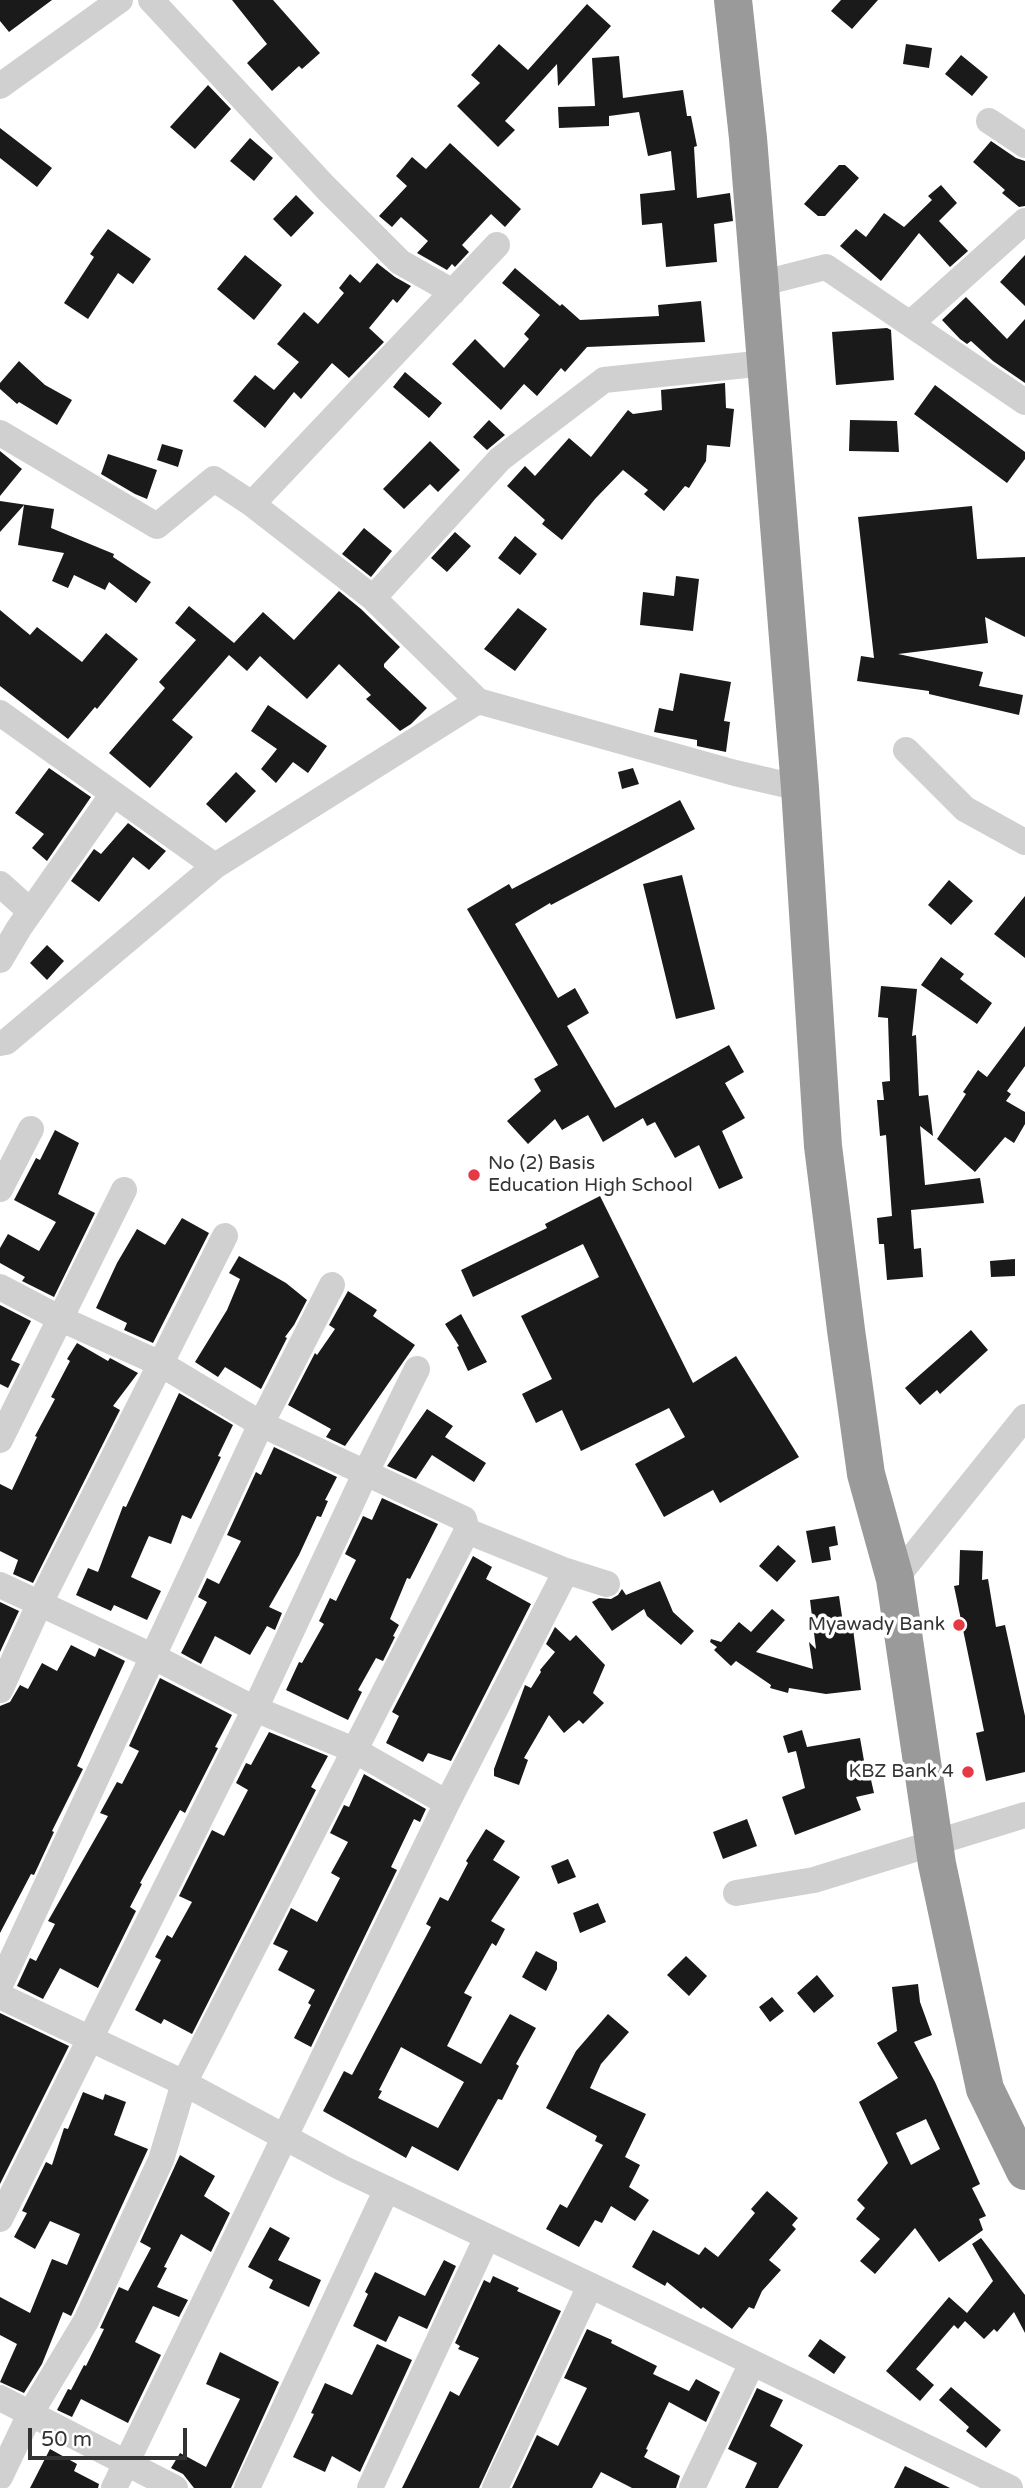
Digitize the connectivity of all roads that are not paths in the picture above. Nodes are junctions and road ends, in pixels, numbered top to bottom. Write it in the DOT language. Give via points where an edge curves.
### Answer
graph roads {
  1 [pos="120,0"];
  2 [pos="150,0"];
  3 [pos="733,0"];
  4 [pos="0,86"];
  5 [pos="989,121"];
  6 [pos="1025,145"];
  7 [pos="1025,221"];
  8 [pos="497,244"];
  9 [pos="759,284"];
  10 [pos="453,292"];
  11 [pos="910,324"];
  12 [pos="765,363"];
  13 [pos="1025,402"];
  14 [pos="0,433"];
  15 [pos="252,505"];
  16 [pos="373,598"];
  17 [pos="478,701"];
  18 [pos="0,713"];
  19 [pos="906,750"];
  20 [pos="800,788"];
  21 [pos="113,794"];
  22 [pos="1025,842"];
  23 [pos="215,866"];
  24 [pos="0,884"];
  25 [pos="30,911"];
  26 [pos="0,960"];
  27 [pos="0,1043"];
  28 [pos="31,1129"];
  29 [pos="0,1189"];
  30 [pos="124,1189"];
  31 [pos="225,1236"];
  32 [pos="332,1284"];
  33 [pos="0,1287"];
  34 [pos="61,1319"];
  35 [pos="161,1364"];
  36 [pos="417,1369"];
  37 [pos="1025,1417"];
  38 [pos="261,1424"];
  39 [pos="0,1440"];
  40 [pos="366,1472"];
  41 [pos="467,1531"];
  42 [pos="566,1571"];
  43 [pos="895,1579"];
  44 [pos="607,1584"];
  45 [pos="0,1585"];
  46 [pos="39,1605"];
  47 [pos="152,1656"];
  48 [pos="0,1690"];
  49 [pos="255,1709"];
  50 [pos="354,1750"];
  51 [pos="447,1803"];
  52 [pos="1025,1815"];
  53 [pos="934,1844"];
  54 [pos="736,1893"];
  55 [pos="0,1985"];
  56 [pos="0,1996"];
  57 [pos="90,2038"];
  58 [pos="184,2083"];
  59 [pos="286,2138"];
  60 [pos="1025,2171"];
  61 [pos="387,2189"];
  62 [pos="0,2219"];
  63 [pos="487,2237"];
  64 [pos="590,2286"];
  65 [pos="752,2363"];
  66 [pos="0,2398"];
  67 [pos="30,2414"];
  68 [pos="126,2463"];
  69 [pos="0,2477"];
  70 [pos="993,2485"];
  71 [pos="114,2488"];
  72 [pos="175,2488"];
  73 [pos="247,2488"];
  74 [pos="370,2488"];
  75 [pos="495,2488"];
  76 [pos="692,2488"];
  1 -- 4 [label="street"];
  2 -- 10 [label="street" via="400,262"];
  3 -- 9 [label="highway"];
  5 -- 6 [label="street"];
  7 -- 11 [label="street"];
  8 -- 10 [label="street"];
  9 -- 11 [label="street" via="826,267"];
  9 -- 12 [label="highway"];
  10 -- 15 [label="street"];
  11 -- 13 [label="street"];
  12 -- 16 [label="street" via="604,380 500,459"];
  12 -- 20 [label="highway"];
  14 -- 15 [label="street" via="158,526 214,479"];
  15 -- 16 [label="street"];
  16 -- 17 [label="street"];
  17 -- 20 [label="street"];
  17 -- 23 [label="street"];
  18 -- 21 [label="street"];
  19 -- 22 [label="street" via="965,809"];
  20 -- 43 [label="highway" via="822,1146 866,1474"];
  21 -- 23 [label="street"];
  21 -- 25 [label="street"];
  23 -- 27 [label="street"];
  24 -- 25 [label="street"];
  25 -- 26 [label="street"];
  28 -- 29 [label="street"];
  30 -- 34 [label="street"];
  31 -- 35 [label="street"];
  32 -- 38 [label="street"];
  33 -- 34 [label="street"];
  34 -- 35 [label="street"];
  34 -- 39 [label="street"];
  35 -- 38 [label="street"];
  35 -- 46 [label="street"];
  36 -- 40 [label="street"];
  37 -- 43 [label="street"];
  38 -- 40 [label="street"];
  38 -- 47 [label="street"];
  40 -- 41 [label="street" via="464,1519"];
  40 -- 49 [label="street"];
  41 -- 42 [label="street"];
  41 -- 50 [label="street"];
  42 -- 44 [label="street"];
  42 -- 51 [label="street"];
  43 -- 53 [label="highway"];
  45 -- 46 [label="street"];
  46 -- 47 [label="street"];
  46 -- 48 [label="street"];
  47 -- 49 [label="street"];
  47 -- 55 [label="street"];
  49 -- 50 [label="street"];
  49 -- 57 [label="street"];
  50 -- 51 [label="street"];
  50 -- 58 [label="street"];
  51 -- 59 [label="street"];
  52 -- 53 [label="street"];
  53 -- 54 [label="street" via="814,1880"];
  53 -- 60 [label="highway" via="985,2089"];
  56 -- 57 [label="street"];
  57 -- 58 [label="street"];
  57 -- 62 [label="street"];
  58 -- 59 [label="street"];
  58 -- 67 [label="street" via="160,2160 98,2296"];
  59 -- 61 [label="street"];
  59 -- 68 [label="street"];
  61 -- 63 [label="street"];
  61 -- 73 [label="street"];
  63 -- 64 [label="street"];
  63 -- 74 [label="street"];
  64 -- 65 [label="street"];
  64 -- 75 [label="street"];
  65 -- 70 [label="street"];
  65 -- 76 [label="street"];
  66 -- 67 [label="street"];
  67 -- 68 [label="street"];
  67 -- 69 [label="street"];
  68 -- 71 [label="street"];
  68 -- 72 [label="street"];
}
